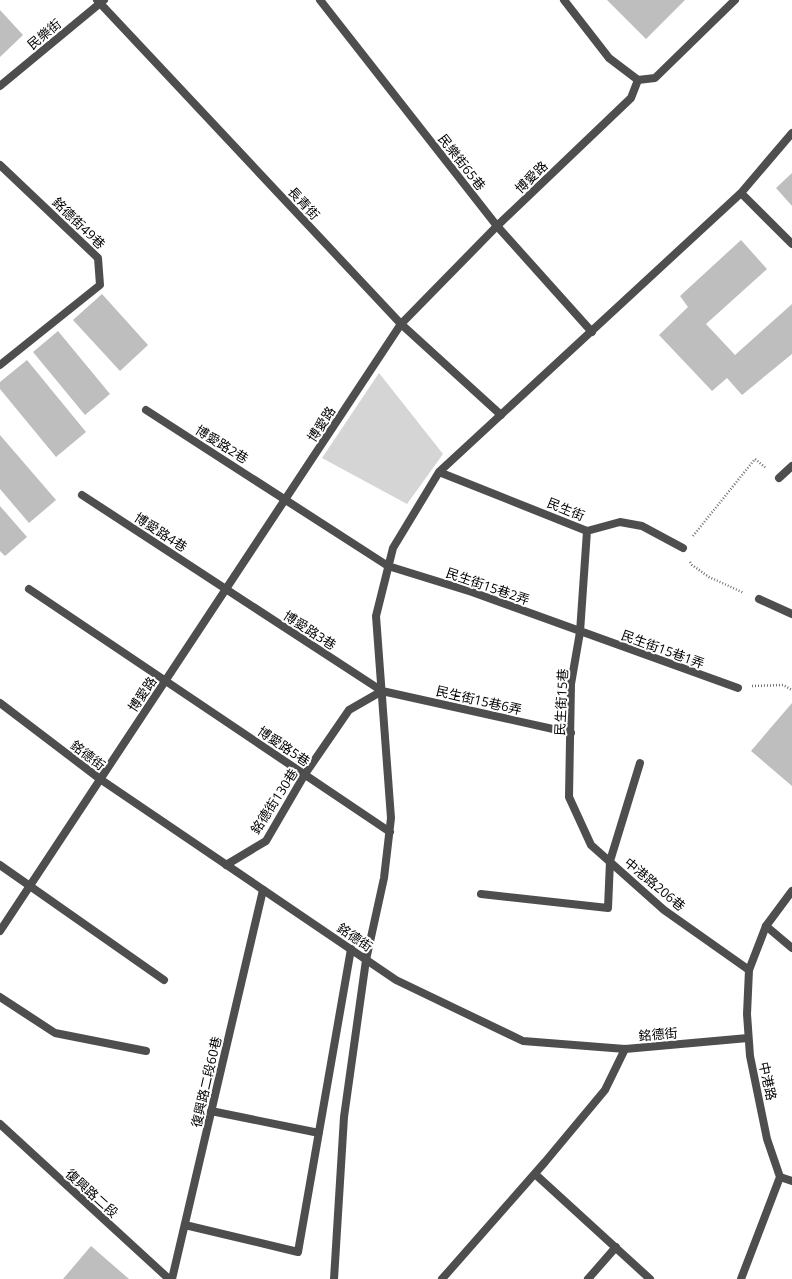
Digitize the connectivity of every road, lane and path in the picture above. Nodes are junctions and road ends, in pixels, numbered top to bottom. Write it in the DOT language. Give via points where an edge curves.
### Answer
graph roads {
  1 [pos="320,0"];
  2 [pos="564,0"];
  3 [pos="735,0"];
  4 [pos="100,1"];
  5 [pos="638,80"];
  6 [pos="0,86"];
  7 [pos="792,133"];
  8 [pos="0,165"];
  9 [pos="741,193"];
  10 [pos="497,226"];
  11 [pos="792,244"];
  12 [pos="401,324"];
  13 [pos="592,332"];
  14 [pos="0,365"];
  15 [pos="146,410"];
  16 [pos="501,415"];
  17 [pos="792,466"];
  18 [pos="439,472"];
  19 [pos="780,478"];
  20 [pos="82,495"];
  21 [pos="286,499"];
  22 [pos="587,531"];
  23 [pos="683,548"];
  24 [pos="388,566"];
  25 [pos="29,589"];
  26 [pos="225,590"];
  27 [pos="759,599"];
  28 [pos="792,614"];
  29 [pos="580,632"];
  30 [pos="165,680"];
  31 [pos="738,688"];
  32 [pos="792,690"];
  33 [pos="382,691"];
  34 [pos="0,703"];
  35 [pos="570,734"];
  36 [pos="640,763"];
  37 [pos="305,774"];
  38 [pos="100,779"];
  39 [pos="390,832"];
  40 [pos="610,861"];
  41 [pos="0,865"];
  42 [pos="226,865"];
  43 [pos="30,885"];
  44 [pos="262,890"];
  45 [pos="792,890"];
  46 [pos="481,894"];
  47 [pos="766,926"];
  48 [pos="0,931"];
  49 [pos="792,948"];
  50 [pos="351,949"];
  51 [pos="366,960"];
  52 [pos="749,970"];
  53 [pos="164,980"];
  54 [pos="0,997"];
  55 [pos="748,1038"];
  56 [pos="625,1049"];
  57 [pos="146,1051"];
  58 [pos="211,1110"];
  59 [pos="0,1124"];
  60 [pos="319,1134"];
  61 [pos="535,1174"];
  62 [pos="780,1177"];
  63 [pos="792,1181"];
  64 [pos="185,1225"];
  65 [pos="616,1247"];
  66 [pos="169,1279"];
  67 [pos="172,1279"];
  68 [pos="334,1279"];
  69 [pos="442,1279"];
  70 [pos="588,1279"];
  71 [pos="650,1279"];
  72 [pos="741,1279"];
  1 -- 10 [label="street, 民樂街65巷"];
  2 -- 5 [label="street" via="609,58"];
  3 -- 5 [label="street" via="655,78"];
  4 -- 6 [label="street, 民樂街"];
  4 -- 12 [label="street, 長青街"];
  5 -- 10 [label="street, 博愛路" via="631,98"];
  7 -- 9 [label="street"];
  8 -- 14 [label="street, 銘德街49巷" via="98,258 100,285"];
  9 -- 11 [label="street"];
  9 -- 13 [label="street"];
  10 -- 12 [label="street, 博愛路"];
  10 -- 13 [label="street, 民樂街65巷"];
  12 -- 16 [label="street, 長青街"];
  12 -- 21 [label="street, 博愛路"];
  13 -- 16 [label="street"];
  15 -- 21 [label="street, 博愛路2巷"];
  16 -- 18 [label="street"];
  17 -- 19 [label="street"];
  18 -- 22 [label="street, 民生街"];
  18 -- 24 [label="street" via="393,548"];
  19 -- 23 [label="path" via="755,460"];
  20 -- 26 [label="street, 博愛路4巷"];
  21 -- 24 [label="street, 博愛路2巷"];
  21 -- 26 [label="street, 博愛路"];
  22 -- 23 [label="street, 民生街" via="620,522 635,524 660,534"];
  22 -- 29 [label="street, 民生街15巷"];
  23 -- 27 [label="path" via="692,565 709,577"];
  24 -- 29 [label="street, 民生街15巷2弄" via="472,592"];
  24 -- 33 [label="street" via="376,616"];
  25 -- 30 [label="street, 博愛路5巷"];
  26 -- 30 [label="street, 博愛路"];
  26 -- 33 [label="street, 博愛路3巷"];
  27 -- 28 [label="street"];
  29 -- 31 [label="street, 民生街15巷1弄"];
  29 -- 35 [label="street, 民生街15巷" via="571,684"];
  30 -- 37 [label="street, 博愛路5巷"];
  30 -- 38 [label="street, 博愛路"];
  31 -- 32 [label="path" via="783,685"];
  33 -- 35 [label="street, 民生街15巷6弄"];
  33 -- 37 [label="street, 銘德街130巷" via="349,710"];
  33 -- 39 [label="street" via="392,818"];
  34 -- 38 [label="street, 銘德街"];
  35 -- 40 [label="street, 民生街15巷" via="569,797 591,845"];
  36 -- 40 [label="street"];
  37 -- 39 [label="street, 博愛路5巷"];
  37 -- 42 [label="street, 銘德街130巷" via="266,841"];
  38 -- 42 [label="street, 銘德街"];
  38 -- 43 [label="street, 博愛路"];
  39 -- 51 [label="street" via="384,878"];
  40 -- 46 [label="street, 中港路206巷" via="608,908"];
  40 -- 52 [label="street, 中港路206巷" via="664,910"];
  41 -- 43 [label="street"];
  42 -- 44 [label="street, 銘德街"];
  43 -- 48 [label="street, 博愛路"];
  43 -- 53 [label="street"];
  44 -- 50 [label="street, 銘德街"];
  44 -- 58 [label="street, 復興路二段60巷"];
  45 -- 47 [label="street, 中港路"];
  47 -- 49 [label="street"];
  47 -- 52 [label="street, 中港路"];
  50 -- 51 [label="street, 銘德街"];
  50 -- 60 [label="street"];
  51 -- 56 [label="street, 銘德街" via="396,980 523,1041"];
  51 -- 68 [label="street" via="344,1117"];
  52 -- 55 [label="street, 中港路"];
  54 -- 57 [label="street" via="55,1033"];
  55 -- 56 [label="street, 銘德街"];
  55 -- 62 [label="street, 中港路" via="767,1139"];
  56 -- 61 [label="street" via="605,1090"];
  58 -- 60 [label="street"];
  58 -- 64 [label="street, 復興路二段60巷"];
  59 -- 66 [label="street, 復興路二段"];
  60 -- 64 [label="street" via="298,1252"];
  61 -- 65 [label="street"];
  61 -- 69 [label="street"];
  62 -- 63 [label="street"];
  62 -- 72 [label="street"];
  64 -- 67 [label="street, 復興路二段60巷"];
  65 -- 70 [label="street"];
  65 -- 71 [label="street"];
}
